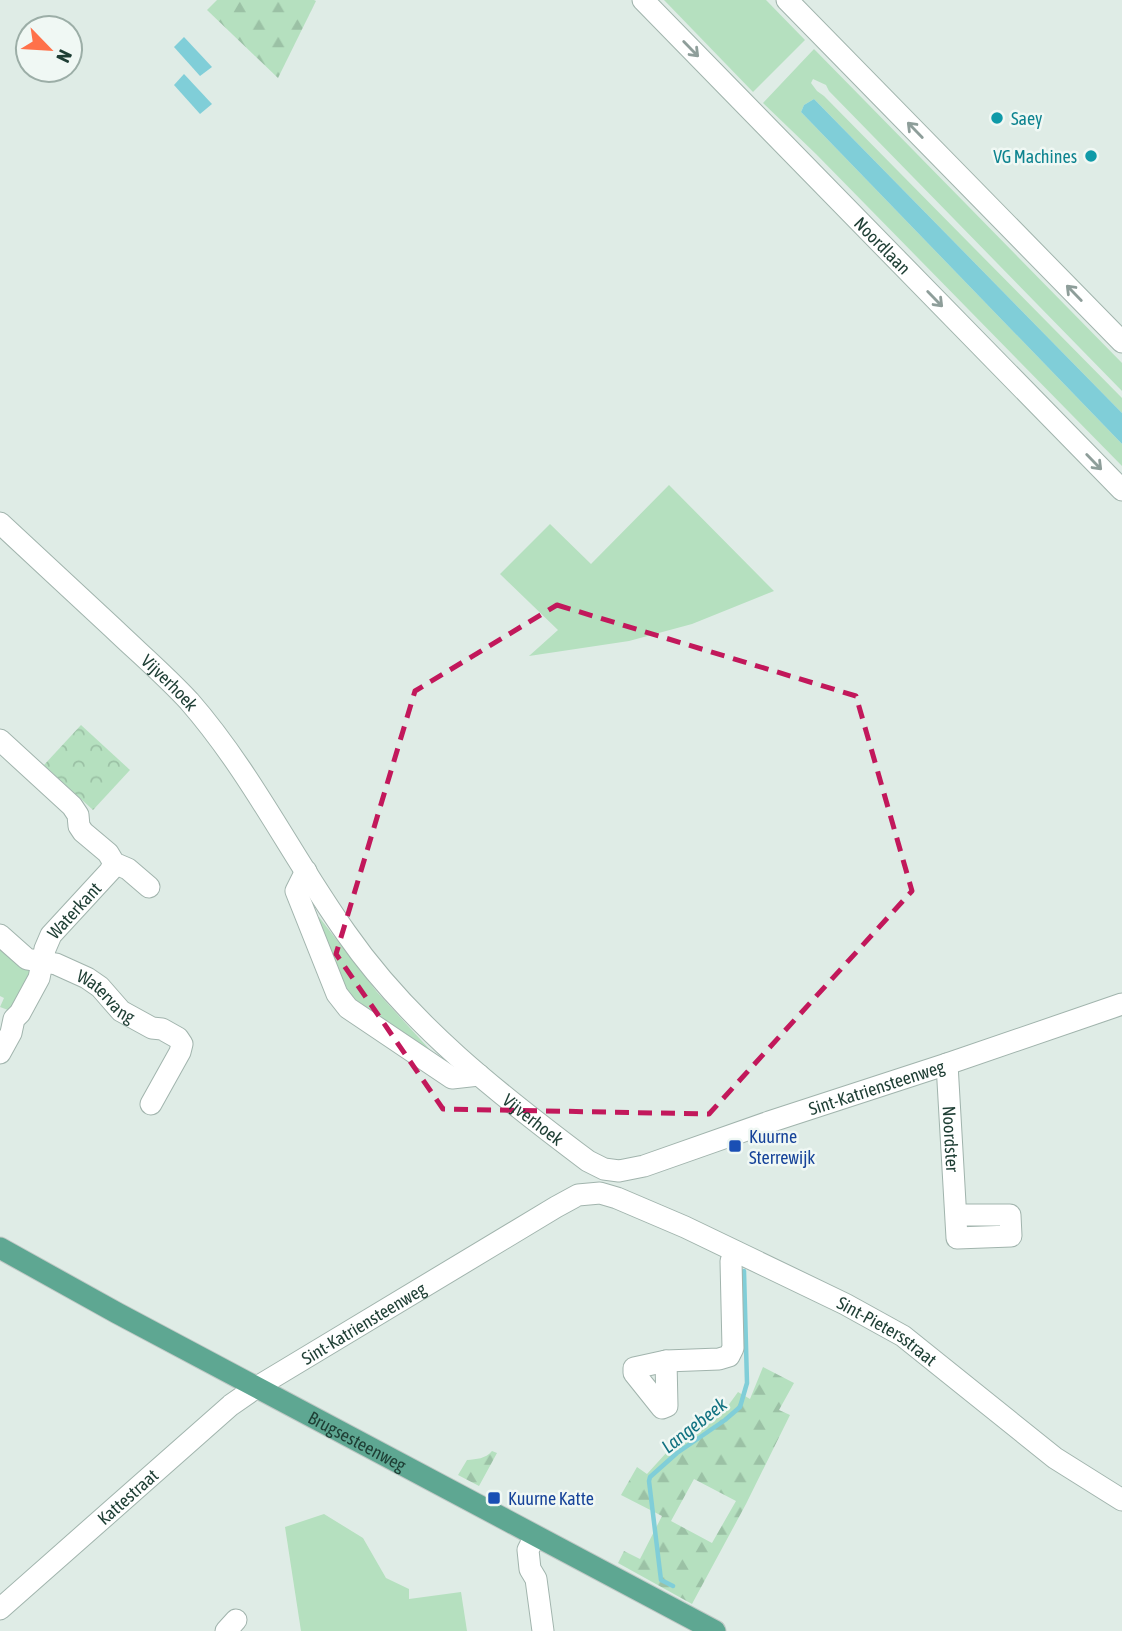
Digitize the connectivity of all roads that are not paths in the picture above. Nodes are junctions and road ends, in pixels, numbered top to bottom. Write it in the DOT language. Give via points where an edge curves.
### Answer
graph roads {
  1 [pos="643,0"];
  2 [pos="788,0"];
  3 [pos="1122,342"];
  4 [pos="1122,490"];
  5 [pos="0,523"];
  6 [pos="0,740"];
  7 [pos="114,863"];
  8 [pos="306,871"];
  9 [pos="149,887"];
  10 [pos="0,935"];
  11 [pos="43,963"];
  12 [pos="1122,1004"];
  13 [pos="7,1016"];
  14 [pos="0,1053"];
  15 [pos="947,1064"];
  16 [pos="478,1075"];
  17 [pos="151,1104"];
  18 [pos="588,1161"];
  19 [pos="629,1170"];
  20 [pos="578,1195"];
  21 [pos="628,1202"];
  22 [pos="956,1215"];
  23 [pos="0,1248"];
  24 [pos="736,1251"];
  25 [pos="666,1361"];
  26 [pos="257,1387"];
  27 [pos="1122,1500"];
  28 [pos="544,1540"];
  29 [pos="0,1609"];
  30 [pos="543,1631"];
  31 [pos="715,1631"];
  1 -- 4 [label="street, Noordlaan, one-way"];
  3 -- 2 [label="street, one-way"];
  5 -- 8 [label="street, Vijverhoek" via="188,701 236,759"];
  6 -- 7 [label="street" via="72,806 83,832"];
  7 -- 9 [label="street"];
  7 -- 11 [label="street, Waterkant" via="51,935"];
  8 -- 16 [label="street, Vijverhoek" via="384,982"];
  8 -- 16 [label="street" via="296,891 337,994 348,1009 452,1078"];
  10 -- 11 [label="street" via="27,959"];
  11 -- 13 [label="street, Waterkant" via="20,1013"];
  11 -- 17 [label="street, Watervang" via="87,978 121,1011 178,1038 180,1052"];
  12 -- 15 [label="street, Sint-Katriensteenweg"];
  13 -- 14 [label="street, Waterkant" via="10,1033"];
  15 -- 19 [label="street, Sint-Katriensteenweg"];
  15 -- 22 [label="street, Noordster"];
  16 -- 18 [label="street, Vijverhoek"];
  18 -- 19 [label="street, Sint-Katriensteenweg" via="604,1169"];
  18 -- 20 [label="street"];
  19 -- 21 [label="street"];
  20 -- 21 [label="street" via="600,1194"];
  20 -- 26 [label="street, Sint-Katriensteenweg"];
  21 -- 24 [label="street, Sint-Pietersstraat"];
  23 -- 26 [label="main road, Brugsesteenweg"];
  24 -- 25 [label="street" via="731,1261 733,1348 729,1356"];
  24 -- 27 [label="street, Sint-Pietersstraat" via="903,1335 1055,1458"];
  26 -- 28 [label="main road, Brugsesteenweg"];
  26 -- 29 [label="street, Kattestraat"];
  28 -- 30 [label="street" via="536,1579"];
  28 -- 31 [label="main road, Brugsesteenweg"];
}
